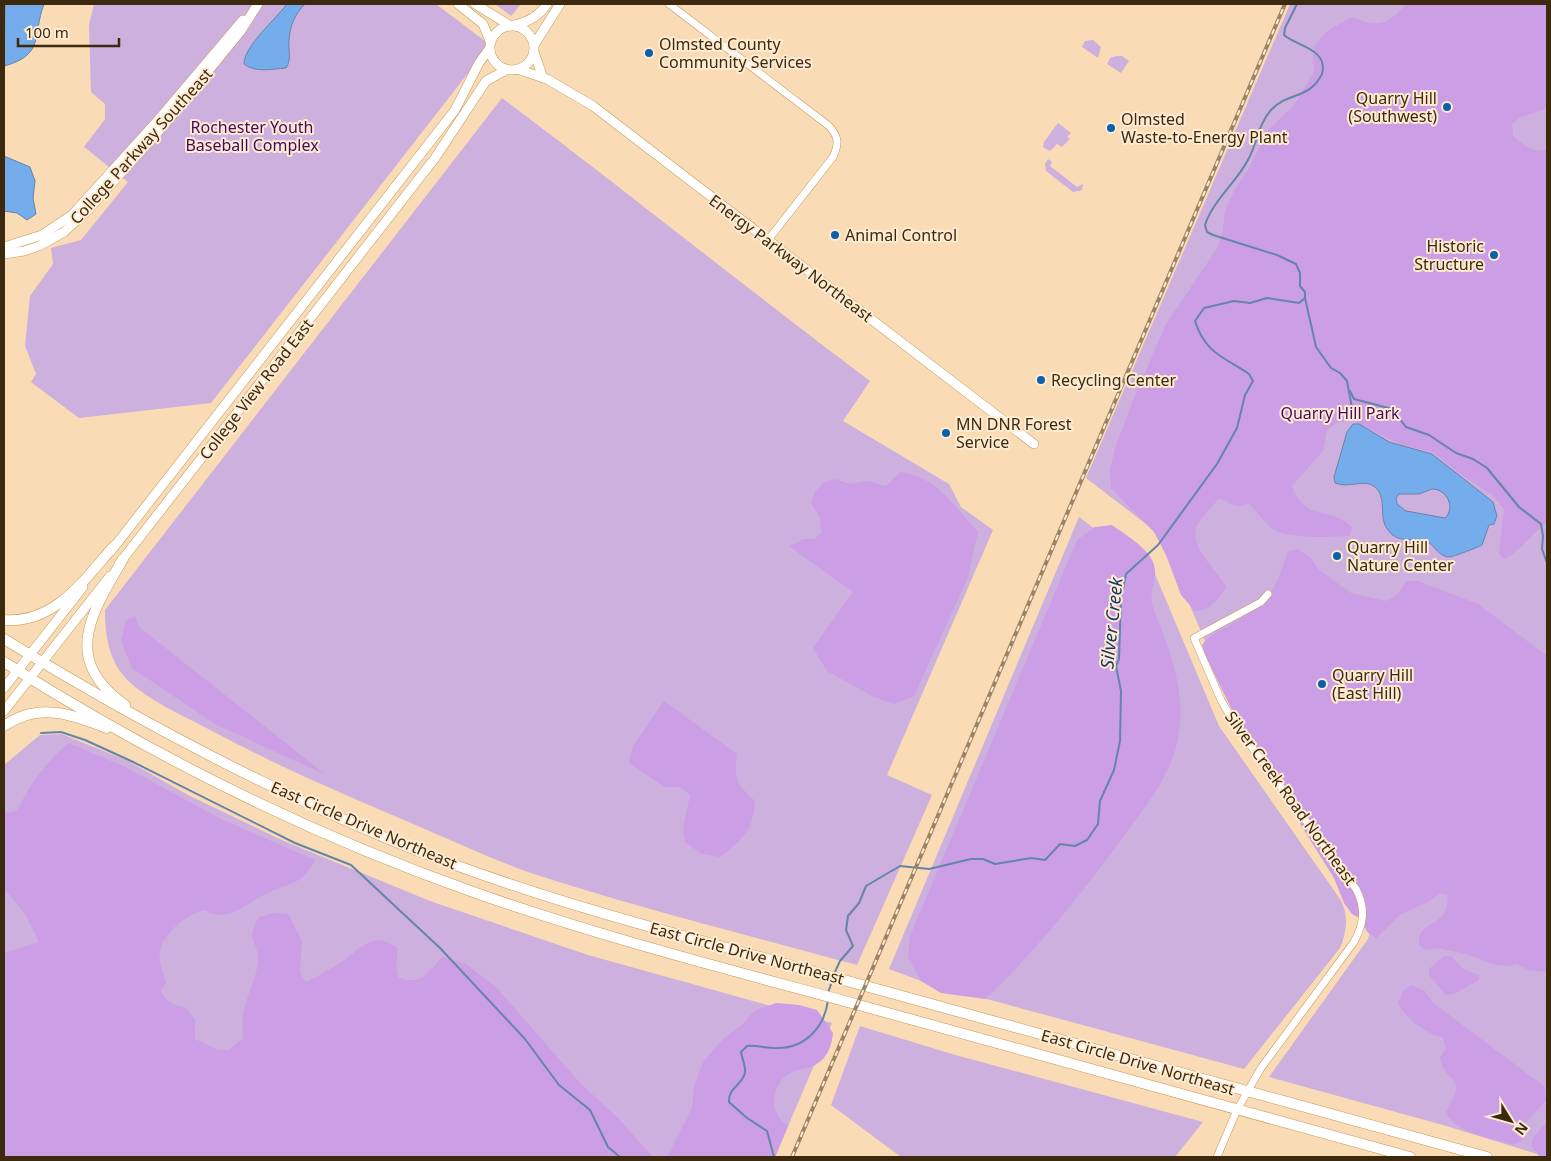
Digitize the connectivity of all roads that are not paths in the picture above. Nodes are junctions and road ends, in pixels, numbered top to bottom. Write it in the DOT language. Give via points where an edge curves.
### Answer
graph roads {
  1 [pos="458,4"];
  2 [pos="475,4"];
  3 [pos="546,4"];
  4 [pos="560,4"];
  5 [pos="669,4"];
  6 [pos="257,5"];
  7 [pos="512,25"];
  8 [pos="490,45"];
  9 [pos="534,49"];
  10 [pos="506,70"];
  11 [pos="518,70"];
  12 [pos="543,78"];
  13 [pos="768,240"];
  14 [pos="4,247"];
  15 [pos="4,254"];
  16 [pos="1034,444"];
  17 [pos="114,546"];
  18 [pos="123,559"];
  19 [pos="1268,594"];
  20 [pos="4,620"];
  21 [pos="4,639"];
  22 [pos="29,654"];
  23 [pos="4,662"];
  24 [pos="41,662"];
  25 [pos="18,670"];
  26 [pos="30,677"];
  27 [pos="4,688"];
  28 [pos="4,710"];
  29 [pos="4,726"];
  30 [pos="167,734"];
  31 [pos="138,740"];
  32 [pos="1246,1092"];
  33 [pos="1237,1110"];
  34 [pos="1217,1157"];
  35 [pos="1410,1157"];
  36 [pos="1487,1157"];
  1 -- 8 [label="main road" via="483,24"];
  2 -- 7 [label="main road"];
  3 -- 7 [label="main road" via="542,12 526,22"];
  4 -- 9 [label="main road"];
  5 -- 13 [label="street" via="837,136 833,157"];
  6 -- 14 [label="main road, College Parkway Southeast" via="72,216 42,235"];
  6 -- 15 [label="main road, College Parkway Southeast" via="240,32 165,124 87,211 64,232 39,246"];
  7 -- 8 [label="main road" via="497,30"];
  7 -- 9 [label="main road" via="528,32"];
  8 -- 10 [label="main road" via="495,62"];
  8 -- 17 [label="main road, College View Road East" via="456,110"];
  9 -- 11 [label="main road" via="531,60"];
  9 -- 12 [label="main road"];
  10 -- 11 [label="main road"];
  10 -- 18 [label="main road, College View Road East" via="486,82 430,166"];
  11 -- 12 [label="main road, Energy Parkway Northeast"];
  12 -- 13 [label="main road, Energy Parkway Northeast" via="593,106"];
  13 -- 16 [label="main road, Energy Parkway Northeast"];
  17 -- 20 [label="main road" via="69,596 50,610 28,619"];
  17 -- 22 [label="main road, College View Road East"];
  18 -- 24 [label="main road, College View Road East"];
  18 -- 30 [label="main road" via="91,619 87,640 90,659 96,675 108,691"];
  19 -- 32 [label="street, Silver Creek Road Northeast" via="1261,602 1194,638 1234,723 1352,881 1364,912 1354,942"];
  21 -- 22 [label="main road, East Circle Drive Northeast"];
  22 -- 24 [label="main road, East Circle Drive Northeast"];
  22 -- 25 [label="main road, College View Road East"];
  23 -- 25 [label="main road, East Circle Drive Northeast"];
  24 -- 26 [label="main road, College View Road East"];
  24 -- 30 [label="main road, East Circle Drive Northeast"];
  25 -- 26 [label="main road, East Circle Drive Northeast"];
  25 -- 27 [label="main road, College View Road East"];
  26 -- 28 [label="main road, College View Road East"];
  26 -- 31 [label="main road, East Circle Drive Northeast"];
  29 -- 31 [label="main road" via="28,714 59,712"];
  30 -- 32 [label="main road, East Circle Drive Northeast" via="338,817 474,872 594,911"];
  31 -- 33 [label="main road, East Circle Drive Northeast" via="326,833 472,892 618,938"];
  32 -- 33 [label="street, Silver Creek Road Northeast"];
  32 -- 36 [label="main road, East Circle Drive Northeast"];
  33 -- 34 [label="street, Silver Creek Road Northeast"];
  33 -- 35 [label="main road, East Circle Drive Northeast"];
}
